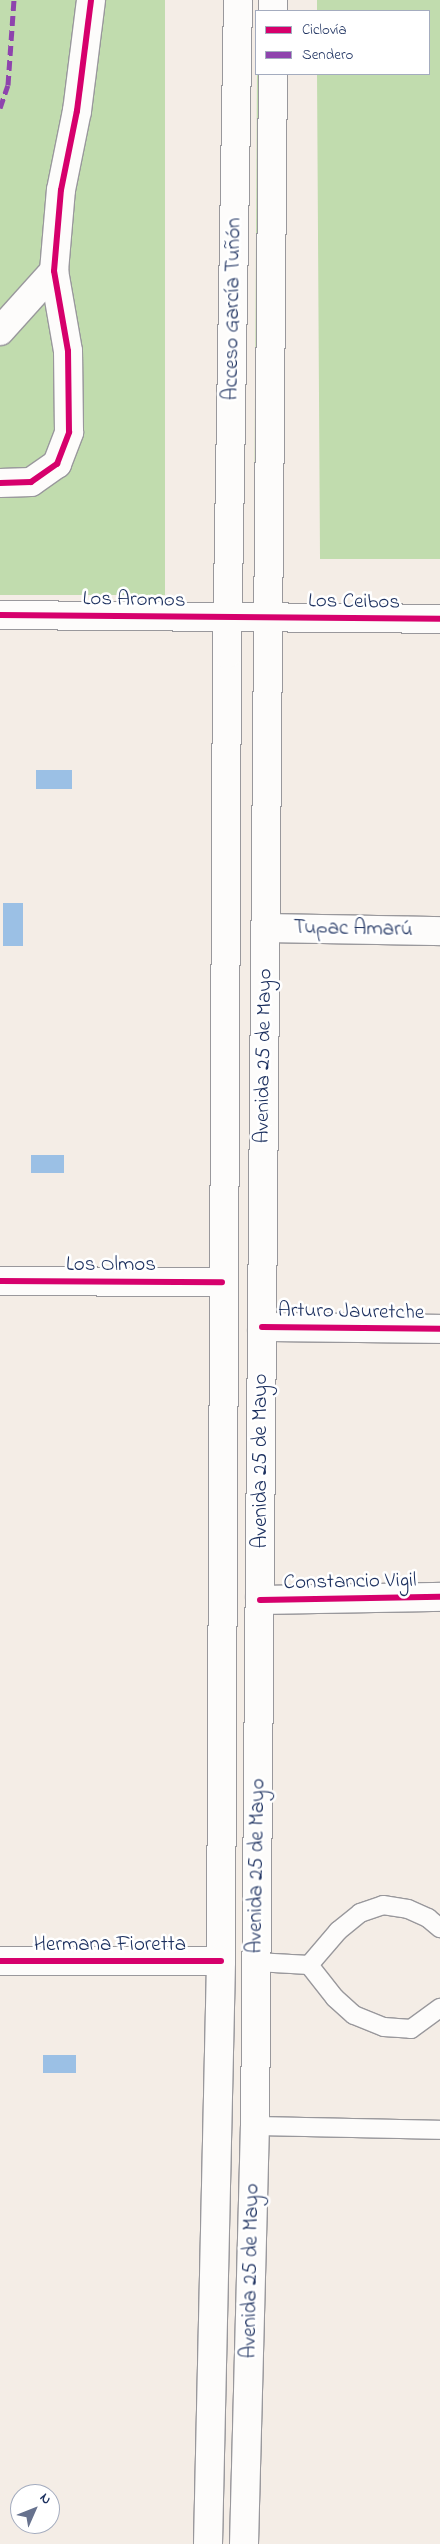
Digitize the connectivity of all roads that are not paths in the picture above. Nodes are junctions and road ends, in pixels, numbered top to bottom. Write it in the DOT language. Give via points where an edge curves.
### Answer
graph roads {
  1 [pos="91,0"];
  2 [pos="238,0"];
  3 [pos="273,75"];
  4 [pos="54,271"];
  5 [pos="0,331"];
  6 [pos="0,483"];
  7 [pos="0,615"];
  8 [pos="268,617"];
  9 [pos="227,618"];
  10 [pos="440,619"];
  11 [pos="266,928"];
  12 [pos="440,931"];
  13 [pos="0,1281"];
  14 [pos="222,1282"];
  15 [pos="262,1282"];
  16 [pos="222,1327"];
  17 [pos="262,1327"];
  18 [pos="440,1329"];
  19 [pos="440,1597"];
  20 [pos="260,1600"];
  21 [pos="440,1928"];
  22 [pos="0,1961"];
  23 [pos="221,1961"];
  24 [pos="256,1962"];
  25 [pos="309,1965"];
  26 [pos="440,2008"];
  27 [pos="255,2126"];
  28 [pos="440,2130"];
  29 [pos="208,2544"];
  30 [pos="244,2544"];
  1 -- 4 [label="main road" via="77,111 61,190"];
  2 -- 9 [label="main road, Acceso García Tuñón"];
  3 -- 8 [label="main road, Acceso García Tuñón"];
  4 -- 5 [label="main road"];
  4 -- 6 [label="main road" via="68,352 69,432 57,464 31,482"];
  7 -- 9 [label="main road, Los Aromos"];
  8 -- 9 [label="main road, Los Aromos"];
  8 -- 10 [label="main road, Los Ceibos"];
  8 -- 11 [label="main road, Avenida 25 de Mayo"];
  9 -- 14 [label="main road, Avenida 25 de Mayo"];
  11 -- 12 [label="main road, Tupac Amarú"];
  11 -- 15 [label="main road, Avenida 25 de Mayo"];
  13 -- 14 [label="main road, Los Olmos"];
  14 -- 15 [label="main road, Los Olmos"];
  14 -- 16 [label="main road, Avenida 25 de Mayo"];
  15 -- 17 [label="main road, Avenida 25 de Mayo"];
  16 -- 17 [label="main road, Arturo Jauretche"];
  16 -- 23 [label="main road, Avenida 25 de Mayo"];
  17 -- 18 [label="main road, Arturo Jauretche"];
  17 -- 20 [label="main road, Avenida 25 de Mayo"];
  19 -- 20 [label="main road, Constancio Vigil"];
  20 -- 24 [label="main road, Avenida 25 de Mayo"];
  21 -- 25 [label="lane" via="408,1909 383,1906 360,1914 338,1930"];
  22 -- 23 [label="main road, Hermana Fioretta"];
  23 -- 24 [label="main road, Hermana Fioretta"];
  23 -- 29 [label="main road, Avenida 25 de Mayo"];
  24 -- 25 [label="lane"];
  24 -- 27 [label="main road, Avenida 25 de Mayo"];
  25 -- 26 [label="lane" via="335,1998 354,2015 384,2027 411,2029"];
  27 -- 28 [label="lane"];
  27 -- 30 [label="main road, Avenida 25 de Mayo"];
}
